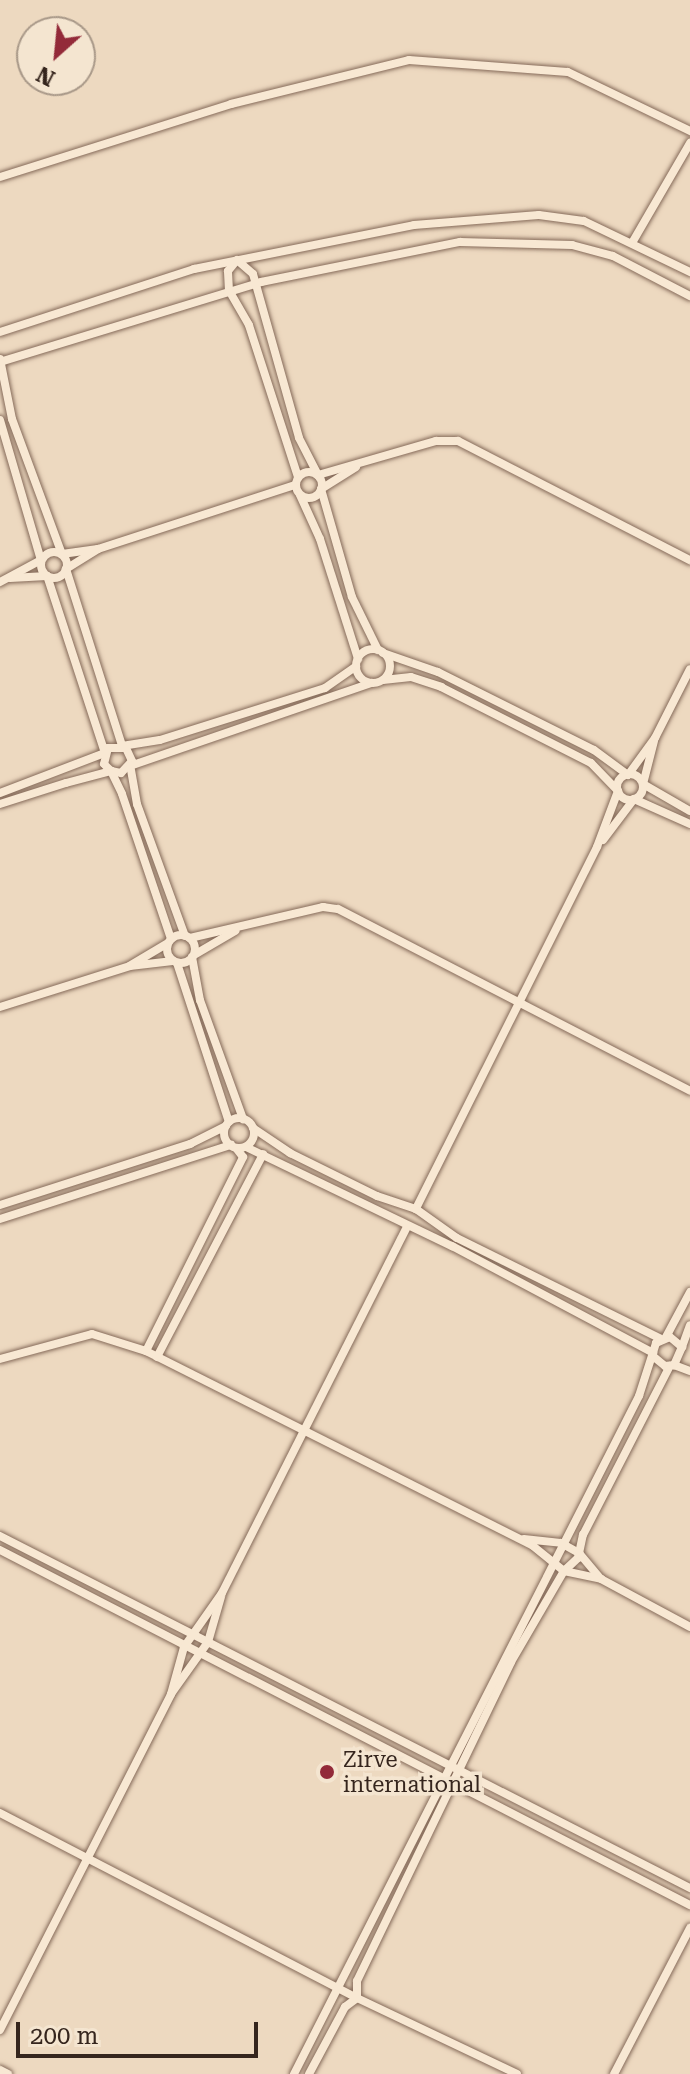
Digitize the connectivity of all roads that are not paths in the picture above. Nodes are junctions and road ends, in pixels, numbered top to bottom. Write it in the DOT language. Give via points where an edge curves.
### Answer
graph roads {
  1 [pos="690,131"];
  2 [pos="690,143"];
  3 [pos="0,177"];
  4 [pos="632,243"];
  5 [pos="237,260"];
  6 [pos="690,272"];
  7 [pos="256,283"];
  8 [pos="229,291"];
  9 [pos="690,296"];
  10 [pos="0,332"];
  11 [pos="0,361"];
  12 [pos="0,420"];
  13 [pos="356,467"];
  14 [pos="318,475"];
  15 [pos="297,481"];
  16 [pos="321,489"];
  17 [pos="300,495"];
  18 [pos="98,549"];
  19 [pos="62,554"];
  20 [pos="41,560"];
  21 [pos="690,560"];
  22 [pos="66,569"];
  23 [pos="47,576"];
  24 [pos="10,578"];
  25 [pos="0,582"];
  26 [pos="352,597"];
  27 [pos="339,601"];
  28 [pos="381,651"];
  29 [pos="357,662"];
  30 [pos="690,669"];
  31 [pos="383,680"];
  32 [pos="371,683"];
  33 [pos="655,738"];
  34 [pos="122,746"];
  35 [pos="105,753"];
  36 [pos="130,766"];
  37 [pos="111,771"];
  38 [pos="628,775"];
  39 [pos="44,784"];
  40 [pos="643,784"];
  41 [pos="618,791"];
  42 [pos="0,793"];
  43 [pos="634,799"];
  44 [pos="0,804"];
  45 [pos="690,811"];
  46 [pos="690,824"];
  47 [pos="597,847"];
  48 [pos="238,930"];
  49 [pos="187,937"];
  50 [pos="170,941"];
  51 [pos="193,956"];
  52 [pos="175,962"];
  53 [pos="130,966"];
  54 [pos="520,1002"];
  55 [pos="0,1007"];
  56 [pos="690,1091"];
  57 [pos="243,1119"];
  58 [pos="228,1124"];
  59 [pos="253,1128"];
  60 [pos="238,1147"];
  61 [pos="263,1154"];
  62 [pos="0,1205"];
  63 [pos="416,1209"];
  64 [pos="0,1219"];
  65 [pos="407,1226"];
  66 [pos="508,1270"];
  67 [pos="690,1292"];
  68 [pos="690,1325"];
  69 [pos="663,1338"];
  70 [pos="146,1351"];
  71 [pos="685,1351"];
  72 [pos="654,1355"];
  73 [pos="157,1357"];
  74 [pos="0,1359"];
  75 [pos="672,1365"];
  76 [pos="690,1371"];
  77 [pos="304,1431"];
  78 [pos="604,1463"];
  79 [pos="616,1469"];
  80 [pos="0,1536"];
  81 [pos="516,1538"];
  82 [pos="561,1543"];
  83 [pos="0,1550"];
  84 [pos="579,1553"];
  85 [pos="552,1557"];
  86 [pos="564,1571"];
  87 [pos="601,1579"];
  88 [pos="222,1593"];
  89 [pos="690,1627"];
  90 [pos="192,1630"];
  91 [pos="208,1642"];
  92 [pos="184,1647"];
  93 [pos="198,1654"];
  94 [pos="171,1694"];
  95 [pos="450,1764"];
  96 [pos="462,1770"];
  97 [pos="441,1779"];
  98 [pos="455,1786"];
  99 [pos="0,1813"];
  100 [pos="85,1854"];
  101 [pos="390,1886"];
  102 [pos="690,1888"];
  103 [pos="400,1892"];
  104 [pos="690,1905"];
  105 [pos="690,1928"];
  106 [pos="336,1985"];
  107 [pos="357,1998"];
  108 [pos="0,2030"];
  109 [pos="0,2070"];
  110 [pos="8,2074"];
  111 [pos="294,2074"];
  112 [pos="309,2074"];
  113 [pos="517,2074"];
  114 [pos="614,2074"];
  1 -- 3 [label="street" via="568,72 409,60 231,104"];
  2 -- 4 [label="street"];
  4 -- 5 [label="street" via="584,221 539,215 414,225"];
  4 -- 6 [label="street"];
  5 -- 7 [label="street" via="249,266"];
  5 -- 8 [label="street" via="228,271"];
  5 -- 10 [label="street"];
  7 -- 8 [label="street"];
  7 -- 9 [label="street" via="460,242 523,240 613,256"];
  7 -- 14 [label="street" via="299,438"];
  8 -- 11 [label="street"];
  8 -- 15 [label="street" via="249,325"];
  11 -- 19 [label="street" via="12,419"];
  12 -- 20 [label="street"];
  13 -- 14 [label="street"];
  13 -- 16 [label="street"];
  13 -- 21 [label="street" via="436,441 458,441"];
  14 -- 15 [label="street" via="308,471"];
  14 -- 16 [label="street"];
  15 -- 17 [label="street"];
  15 -- 18 [label="street"];
  16 -- 17 [label="street" via="313,497"];
  16 -- 26 [label="street"];
  17 -- 27 [label="street"];
  18 -- 19 [label="street"];
  18 -- 22 [label="street"];
  19 -- 20 [label="street" via="51,551"];
  19 -- 22 [label="street"];
  20 -- 23 [label="street"];
  20 -- 24 [label="street"];
  22 -- 23 [label="street" via="58,577"];
  22 -- 34 [label="street"];
  23 -- 24 [label="street"];
  23 -- 35 [label="street"];
  24 -- 25 [label="street"];
  26 -- 27 [label="street"];
  26 -- 28 [label="street"];
  27 -- 29 [label="street"];
  28 -- 29 [label="street" via="367,650"];
  28 -- 31 [label="street" via="390,668"];
  28 -- 38 [label="street" via="452,679 594,750"];
  29 -- 32 [label="street" via="360,677"];
  29 -- 34 [label="street" via="325,688 160,740"];
  30 -- 33 [label="street"];
  31 -- 32 [label="street"];
  31 -- 41 [label="street" via="411,677 441,687 591,763"];
  32 -- 36 [label="street"];
  33 -- 38 [label="street"];
  33 -- 40 [label="street"];
  34 -- 35 [label="street"];
  34 -- 36 [label="street" via="131,756"];
  35 -- 37 [label="street" via="104,764"];
  35 -- 39 [label="street"];
  36 -- 37 [label="street"];
  36 -- 49 [label="street" via="137,804"];
  37 -- 39 [label="street"];
  37 -- 50 [label="street"];
  38 -- 40 [label="street"];
  38 -- 41 [label="street" via="618,783"];
  39 -- 42 [label="street"];
  39 -- 44 [label="street"];
  40 -- 43 [label="street"];
  40 -- 45 [label="street"];
  41 -- 43 [label="street"];
  41 -- 47 [label="street"];
  43 -- 46 [label="street"];
  43 -- 47 [label="street"];
  47 -- 54 [label="street"];
  48 -- 49 [label="street"];
  48 -- 51 [label="street"];
  48 -- 54 [label="street" via="323,907 338,909"];
  49 -- 50 [label="street"];
  49 -- 51 [label="street"];
  50 -- 52 [label="street"];
  50 -- 53 [label="street"];
  51 -- 52 [label="street"];
  51 -- 57 [label="street" via="200,1000"];
  52 -- 53 [label="street"];
  52 -- 58 [label="street"];
  53 -- 55 [label="street"];
  54 -- 56 [label="street"];
  54 -- 63 [label="street"];
  57 -- 58 [label="street"];
  57 -- 59 [label="street"];
  58 -- 60 [label="street"];
  58 -- 62 [label="street" via="190,1144"];
  59 -- 60 [label="street"];
  59 -- 63 [label="street" via="290,1153"];
  60 -- 61 [label="street"];
  60 -- 64 [label="street"];
  60 -- 70 [label="street" via="243,1157"];
  61 -- 65 [label="street"];
  61 -- 73 [label="street"];
  63 -- 66 [label="street"];
  65 -- 66 [label="street"];
  65 -- 77 [label="street"];
  66 -- 69 [label="street"];
  66 -- 72 [label="street"];
  67 -- 69 [label="street"];
  68 -- 71 [label="street"];
  69 -- 71 [label="street"];
  69 -- 72 [label="street"];
  70 -- 73 [label="street"];
  70 -- 74 [label="street" via="92,1334"];
  71 -- 75 [label="street"];
  72 -- 75 [label="street"];
  72 -- 78 [label="street"];
  73 -- 77 [label="street"];
  75 -- 76 [label="street"];
  75 -- 79 [label="street"];
  77 -- 81 [label="street"];
  77 -- 88 [label="street"];
  78 -- 79 [label="street"];
  78 -- 82 [label="street"];
  79 -- 84 [label="street"];
  80 -- 90 [label="street"];
  81 -- 82 [label="street"];
  81 -- 85 [label="street"];
  82 -- 84 [label="street"];
  82 -- 85 [label="street"];
  83 -- 92 [label="street"];
  84 -- 86 [label="street"];
  84 -- 87 [label="street"];
  85 -- 86 [label="street"];
  85 -- 95 [label="street"];
  86 -- 87 [label="street"];
  86 -- 96 [label="street" via="511,1662"];
  87 -- 89 [label="street"];
  88 -- 90 [label="street"];
  88 -- 91 [label="street"];
  90 -- 91 [label="street"];
  90 -- 92 [label="street"];
  91 -- 93 [label="street"];
  91 -- 95 [label="street"];
  92 -- 93 [label="street"];
  92 -- 94 [label="street"];
  93 -- 94 [label="street"];
  93 -- 97 [label="street"];
  94 -- 100 [label="street"];
  95 -- 96 [label="street"];
  95 -- 97 [label="street"];
  96 -- 98 [label="street"];
  96 -- 102 [label="street"];
  97 -- 98 [label="street"];
  97 -- 101 [label="street"];
  98 -- 103 [label="street"];
  98 -- 104 [label="street"];
  99 -- 100 [label="street"];
  100 -- 106 [label="street"];
  100 -- 108 [label="street"];
  101 -- 103 [label="street"];
  101 -- 106 [label="street"];
  103 -- 107 [label="street" via="357,1981"];
  105 -- 114 [label="street"];
  106 -- 107 [label="street"];
  106 -- 111 [label="street"];
  107 -- 112 [label="street" via="345,2007"];
  107 -- 113 [label="street"];
  109 -- 110 [label="street"];
}
